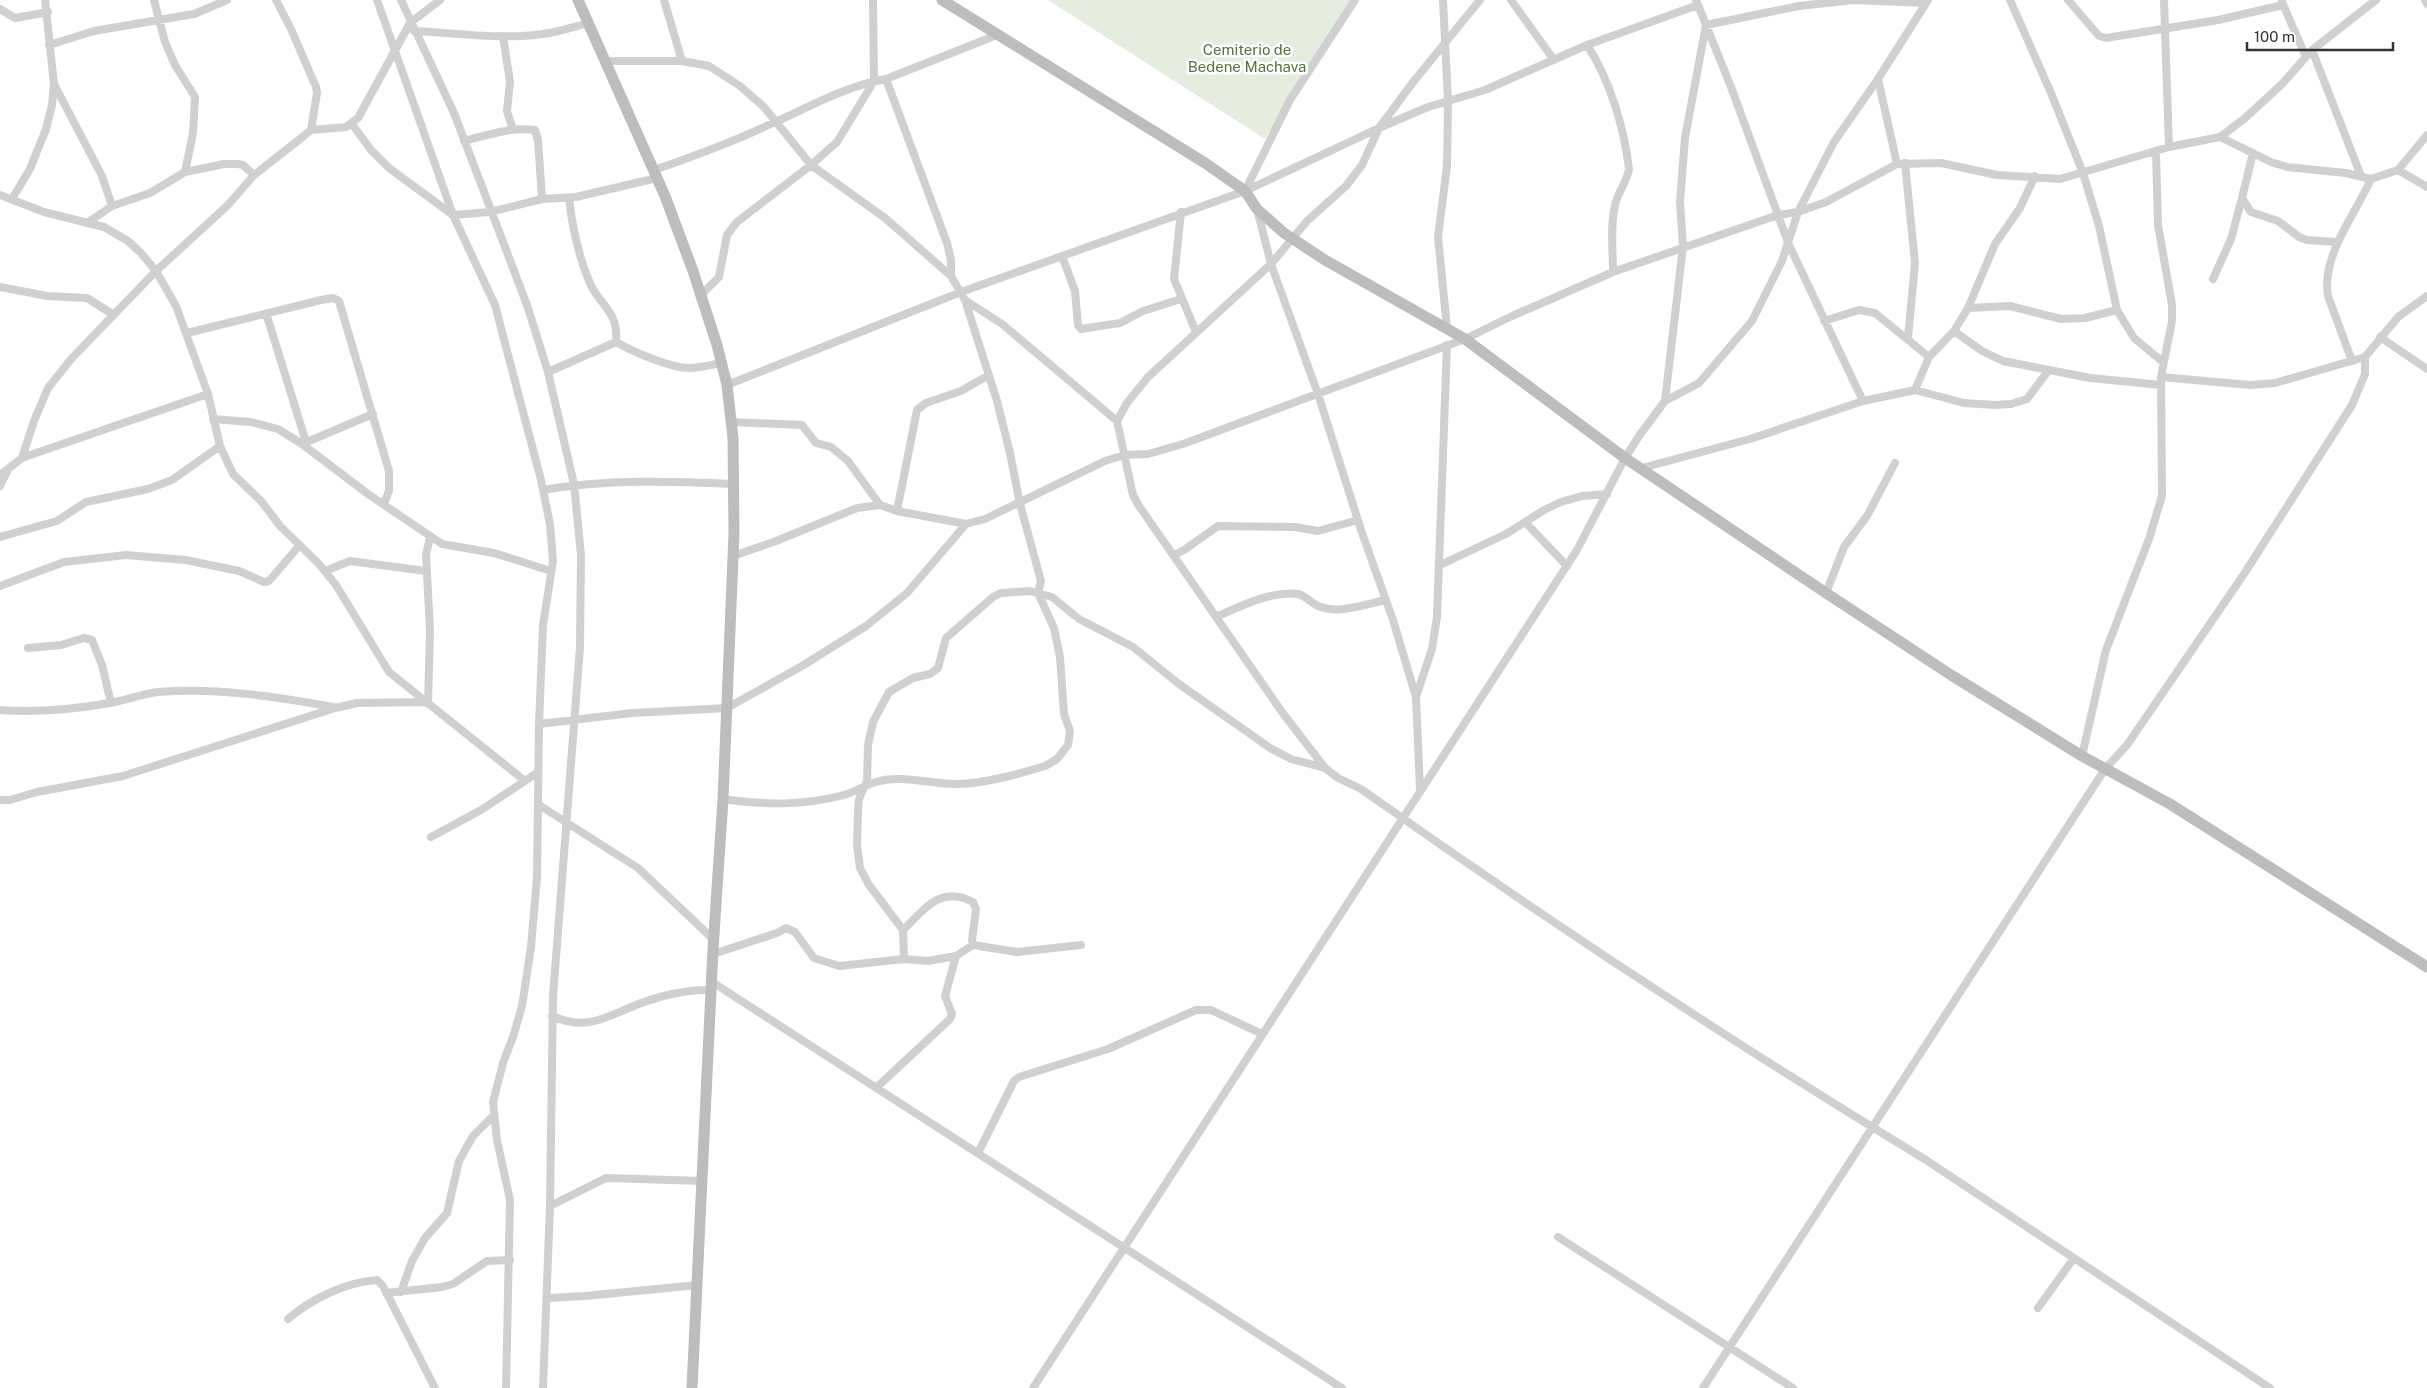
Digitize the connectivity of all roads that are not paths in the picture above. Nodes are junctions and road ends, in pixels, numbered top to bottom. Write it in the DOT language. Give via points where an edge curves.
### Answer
graph roads {
  1 [pos="46,0"];
  2 [pos="154,0"];
  3 [pos="227,0"];
  4 [pos="276,0"];
  5 [pos="377,0"];
  6 [pos="401,0"];
  7 [pos="440,0"];
  8 [pos="578,0"];
  9 [pos="664,0"];
  10 [pos="873,0"];
  11 [pos="942,0"];
  12 [pos="1355,0"];
  13 [pos="1443,0"];
  14 [pos="1480,0"];
  15 [pos="1511,0"];
  16 [pos="2010,0"];
  17 [pos="2068,0"];
  18 [pos="2164,0"];
  19 [pos="2376,0"];
  20 [pos="2425,0"];
  21 [pos="1927,2"];
  22 [pos="2282,2"];
  23 [pos="1697,3"];
  24 [pos="2427,4"];
  25 [pos="0,9"];
  26 [pos="48,12"];
  27 [pos="158,19"];
  28 [pos="588,23"];
  29 [pos="1706,25"];
  30 [pos="412,27"];
  31 [pos="2165,27"];
  32 [pos="997,35"];
  33 [pos="503,36"];
  34 [pos="1445,44"];
  35 [pos="49,45"];
  36 [pos="1587,45"];
  37 [pos="396,49"];
  38 [pos="2312,50"];
  39 [pos="2306,57"];
  40 [pos="1554,60"];
  41 [pos="605,61"];
  42 [pos="682,61"];
  43 [pos="886,79"];
  44 [pos="1878,79"];
  45 [pos="874,81"];
  46 [pos="54,84"];
  47 [pos="1448,101"];
  48 [pos="776,122"];
  49 [pos="352,124"];
  50 [pos="1379,128"];
  51 [pos="311,130"];
  52 [pos="513,130"];
  53 [pos="2427,136"];
  54 [pos="2220,137"];
  55 [pos="464,141"];
  56 [pos="2169,147"];
  57 [pos="2156,151"];
  58 [pos="2253,153"];
  59 [pos="1901,163"];
  60 [pos="811,166"];
  61 [pos="2398,170"];
  62 [pos="185,172"];
  63 [pos="2083,173"];
  64 [pos="655,174"];
  65 [pos="254,175"];
  66 [pos="2035,176"];
  67 [pos="2361,176"];
  68 [pos="2371,179"];
  69 [pos="2427,188"];
  70 [pos="1245,191"];
  71 [pos="0,194"];
  72 [pos="569,198"];
  73 [pos="2242,198"];
  74 [pos="12,199"];
  75 [pos="542,199"];
  76 [pos="112,206"];
  77 [pos="1257,209"];
  78 [pos="490,212"];
  79 [pos="1181,212"];
  80 [pos="1798,212"];
  81 [pos="453,215"];
  82 [pos="1778,215"];
  83 [pos="87,223"];
  84 [pos="1292,238"];
  85 [pos="2338,242"];
  86 [pos="1789,245"];
  87 [pos="1683,246"];
  88 [pos="1062,256"];
  89 [pos="1271,264"];
  90 [pos="156,271"];
  91 [pos="1613,272"];
  92 [pos="951,276"];
  93 [pos="2213,279"];
  94 [pos="0,287"];
  95 [pos="961,292"];
  96 [pos="701,295"];
  97 [pos="2427,296"];
  98 [pos="1181,299"];
  99 [pos="965,300"];
  100 [pos="1968,308"];
  101 [pos="2117,310"];
  102 [pos="266,313"];
  103 [pos="114,315"];
  104 [pos="1824,320"];
  105 [pos="1447,328"];
  106 [pos="1954,330"];
  107 [pos="1196,332"];
  108 [pos="187,333"];
  109 [pos="2380,337"];
  110 [pos="1908,338"];
  111 [pos="1465,339"];
  112 [pos="616,342"];
  113 [pos="1447,345"];
  114 [pos="1929,357"];
  115 [pos="2365,357"];
  116 [pos="2352,361"];
  117 [pos="2164,362"];
  118 [pos="721,363"];
  119 [pos="2427,369"];
  120 [pos="2048,371"];
  121 [pos="548,372"];
  122 [pos="989,375"];
  123 [pos="2161,381"];
  124 [pos="727,385"];
  125 [pos="1915,390"];
  126 [pos="208,394"];
  127 [pos="1318,394"];
  128 [pos="1665,401"];
  129 [pos="1863,401"];
  130 [pos="373,414"];
  131 [pos="213,419"];
  132 [pos="730,422"];
  133 [pos="1117,422"];
  134 [pos="304,443"];
  135 [pos="220,446"];
  136 [pos="1124,455"];
  137 [pos="22,458"];
  138 [pos="1626,458"];
  139 [pos="1895,463"];
  140 [pos="1642,468"];
  141 [pos="4,473"];
  142 [pos="574,484"];
  143 [pos="734,484"];
  144 [pos="0,486"];
  145 [pos="543,490"];
  146 [pos="1607,494"];
  147 [pos="384,504"];
  148 [pos="1020,504"];
  149 [pos="880,505"];
  150 [pos="897,511"];
  151 [pos="1358,520"];
  152 [pos="1526,523"];
  153 [pos="966,524"];
  154 [pos="0,537"];
  155 [pos="430,538"];
  156 [pos="299,546"];
  157 [pos="1174,555"];
  158 [pos="733,556"];
  159 [pos="1440,565"];
  160 [pos="1567,566"];
  161 [pos="325,571"];
  162 [pos="426,571"];
  163 [pos="551,571"];
  164 [pos="0,586"];
  165 [pos="1038,593"];
  166 [pos="1826,593"];
  167 [pos="1386,600"];
  168 [pos="1216,617"];
  169 [pos="28,648"];
  170 [pos="1416,697"];
  171 [pos="111,703"];
  172 [pos="427,703"];
  173 [pos="335,708"];
  174 [pos="727,708"];
  175 [pos="0,710"];
  176 [pos="575,722"];
  177 [pos="539,724"];
  178 [pos="2082,756"];
  179 [pos="1326,768"];
  180 [pos="2105,769"];
  181 [pos="538,772"];
  182 [pos="525,781"];
  183 [pos="865,788"];
  184 [pos="1420,790"];
  185 [pos="723,799"];
  186 [pos="0,800"];
  187 [pos="539,805"];
  188 [pos="1402,818"];
  189 [pos="566,822"];
  190 [pos="431,838"];
  191 [pos="903,930"];
  192 [pos="713,939"];
  193 [pos="973,945"];
  194 [pos="1081,945"];
  195 [pos="713,954"];
  196 [pos="956,956"];
  197 [pos="904,959"];
  198 [pos="2427,968"];
  199 [pos="711,986"];
  200 [pos="552,1016"];
  201 [pos="1262,1034"];
  202 [pos="876,1088"];
  203 [pos="494,1115"];
  204 [pos="1870,1128"];
  205 [pos="978,1153"];
  206 [pos="703,1182"];
  207 [pos="550,1206"];
  208 [pos="1558,1237"];
  209 [pos="1125,1247"];
  210 [pos="2074,1258"];
  211 [pos="510,1260"];
  212 [pos="698,1286"];
  213 [pos="401,1292"];
  214 [pos="386,1293"];
  215 [pos="548,1298"];
  216 [pos="2038,1308"];
  217 [pos="288,1319"];
  218 [pos="1731,1347"];
  219 [pos="435,1388"];
  220 [pos="506,1388"];
  221 [pos="543,1388"];
  222 [pos="692,1388"];
  223 [pos="1033,1388"];
  224 [pos="1342,1388"];
  225 [pos="1703,1388"];
  226 [pos="1793,1388"];
  227 [pos="2270,1388"];
  1 -- 26 [label="street"];
  2 -- 27 [label="street"];
  3 -- 27 [label="street" via="194,14"];
  4 -- 51 [label="street" via="292,29 318,93"];
  5 -- 37 [label="street"];
  6 -- 30 [label="street"];
  7 -- 30 [label="street"];
  8 -- 28 [label="street"];
  9 -- 42 [label="street"];
  10 -- 45 [label="street"];
  11 -- 32 [label="street"];
  12 -- 70 [label="street" via="1290,100"];
  13 -- 34 [label="street"];
  14 -- 34 [label="street"];
  15 -- 40 [label="street"];
  16 -- 63 [label="street"];
  17 -- 31 [label="street" via="2099,36 2106,38"];
  18 -- 31 [label="street"];
  19 -- 38 [label="street"];
  20 -- 24 [label="street"];
  21 -- 29 [label="street" via="1853,0 1799,6"];
  21 -- 44 [label="street"];
  22 -- 31 [label="street" via="2218,20"];
  22 -- 39 [label="street"];
  23 -- 29 [label="street"];
  23 -- 36 [label="street"];
  25 -- 26 [label="street" via="15,18"];
  26 -- 35 [label="street"];
  27 -- 35 [label="street" via="94,31"];
  27 -- 62 [label="street" via="165,42 196,97"];
  28 -- 33 [label="street" via="544,34"];
  28 -- 41 [label="street"];
  29 -- 82 [label="street"];
  29 -- 87 [label="street" via="1685,138 1680,202"];
  30 -- 33 [label="street"];
  30 -- 37 [label="street"];
  30 -- 55 [label="street" via="454,113"];
  31 -- 56 [label="street"];
  32 -- 43 [label="street"];
  32 -- 70 [label="street"];
  33 -- 52 [label="street" via="510,82 507,111"];
  34 -- 47 [label="street"];
  34 -- 50 [label="street"];
  35 -- 46 [label="street"];
  36 -- 40 [label="street"];
  36 -- 91 [label="street" via="1604,75 1629,169 1628,179 1615,204"];
  37 -- 49 [label="street"];
  37 -- 81 [label="street"];
  38 -- 39 [label="street"];
  38 -- 67 [label="street"];
  39 -- 54 [label="street" via="2250,113"];
  40 -- 47 [label="street" via="1485,90"];
  41 -- 42 [label="street"];
  41 -- 64 [label="street"];
  42 -- 48 [label="street" via="710,66 740,86"];
  43 -- 45 [label="street"];
  43 -- 92 [label="street" via="944,234 951,260"];
  44 -- 59 [label="street"];
  44 -- 80 [label="street" via="1834,142"];
  45 -- 48 [label="street" via="813,103"];
  45 -- 60 [label="street" via="837,142"];
  46 -- 74 [label="street" via="46,129 30,169"];
  46 -- 76 [label="street" via="102,176"];
  47 -- 50 [label="street"];
  47 -- 105 [label="street" via="1447,166 1438,238"];
  48 -- 60 [label="street"];
  48 -- 64 [label="street"];
  49 -- 51 [label="street" via="343,128"];
  49 -- 81 [label="street" via="389,168"];
  50 -- 70 [label="street"];
  50 -- 84 [label="street" via="1362,165 1351,179"];
  51 -- 65 [label="street"];
  52 -- 55 [label="street"];
  52 -- 75 [label="street" via="535,130"];
  53 -- 61 [label="street"];
  54 -- 56 [label="street"];
  54 -- 58 [label="street"];
  55 -- 78 [label="street"];
  56 -- 57 [label="street"];
  57 -- 63 [label="street"];
  57 -- 117 [label="street" via="2158,225 2172,306"];
  58 -- 67 [label="street" via="2287,167"];
  58 -- 73 [label="street"];
  59 -- 66 [label="street" via="1941,163 1997,175"];
  59 -- 80 [label="street" via="1826,202"];
  59 -- 110 [label="street" via="1915,262"];
  60 -- 92 [label="street" via="885,218"];
  60 -- 96 [label="street" via="737,222 727,235 719,277"];
  61 -- 68 [label="street"];
  61 -- 69 [label="street"];
  62 -- 65 [label="street" via="238,164"];
  62 -- 76 [label="street" via="150,193"];
  63 -- 66 [label="street" via="2060,178"];
  63 -- 101 [label="street" via="2099,226"];
  64 -- 72 [label="street"];
  64 -- 96 [label="street"];
  65 -- 90 [label="street" via="228,205"];
  66 -- 100 [label="street" via="2020,208 1995,244"];
  67 -- 68 [label="street"];
  68 -- 85 [label="street"];
  70 -- 77 [label="street"];
  70 -- 79 [label="street"];
  71 -- 74 [label="street"];
  72 -- 75 [label="street"];
  72 -- 112 [label="street" via="571,223 588,279 611,314"];
  73 -- 85 [label="street" via="2251,212 2278,221 2300,238"];
  73 -- 93 [label="street" via="2231,239"];
  74 -- 83 [label="street" via="44,212"];
  75 -- 78 [label="street"];
  76 -- 83 [label="street"];
  77 -- 84 [label="street"];
  77 -- 89 [label="street"];
  78 -- 81 [label="street"];
  78 -- 121 [label="street" via="527,305"];
  79 -- 88 [label="street" via="1145,228"];
  79 -- 98 [label="street" via="1174,279"];
  80 -- 82 [label="street"];
  80 -- 86 [label="street"];
  81 -- 145 [label="street" via="495,305"];
  82 -- 86 [label="street"];
  82 -- 87 [label="street"];
  83 -- 90 [label="street" via="104,227 128,241"];
  84 -- 89 [label="street"];
  84 -- 105 [label="street"];
  85 -- 116 [label="street" via="2332,254 2326,285"];
  86 -- 104 [label="street"];
  86 -- 128 [label="street" via="1752,321 1699,383"];
  87 -- 91 [label="street"];
  87 -- 128 [label="street"];
  88 -- 95 [label="street"];
  88 -- 98 [label="street" via="1074,291 1081,329 1120,323"];
  89 -- 107 [label="street"];
  89 -- 127 [label="street"];
  90 -- 103 [label="street"];
  90 -- 108 [label="street"];
  91 -- 111 [label="street"];
  92 -- 95 [label="street"];
  94 -- 103 [label="street" via="47,296 87,298"];
  95 -- 99 [label="street"];
  95 -- 124 [label="street"];
  96 -- 118 [label="street"];
  97 -- 109 [label="street" via="2398,317"];
  98 -- 107 [label="street"];
  99 -- 122 [label="street"];
  99 -- 133 [label="street" via="1002,324"];
  100 -- 101 [label="street" via="2010,306 2061,319 2086,318"];
  100 -- 106 [label="street"];
  101 -- 117 [label="street" via="2134,338"];
  102 -- 108 [label="street"];
  102 -- 130 [label="street" via="333,298 339,301"];
  102 -- 134 [label="street"];
  103 -- 137 [label="street" via="48,388"];
  104 -- 110 [label="street" via="1867,310"];
  104 -- 129 [label="street"];
  105 -- 111 [label="street"];
  106 -- 114 [label="street"];
  106 -- 120 [label="street" via="1982,351 2003,361"];
  107 -- 133 [label="street" via="1148,377 1127,403"];
  108 -- 126 [label="street"];
  109 -- 115 [label="street"];
  109 -- 119 [label="street"];
  110 -- 114 [label="street"];
  111 -- 113 [label="street"];
  111 -- 138 [label="street"];
  112 -- 118 [label="street" via="670,365 692,368"];
  112 -- 121 [label="street"];
  113 -- 127 [label="street"];
  113 -- 159 [label="street"];
  114 -- 125 [label="street"];
  115 -- 116 [label="street"];
  115 -- 180 [label="street" via="2366,374 2352,405 2233,590 2127,745"];
  116 -- 123 [label="street" via="2267,384"];
  117 -- 123 [label="street"];
  118 -- 124 [label="street"];
  120 -- 123 [label="street" via="2090,378"];
  120 -- 125 [label="street" via="2027,399 2011,404 1964,403"];
  121 -- 142 [label="street"];
  122 -- 148 [label="street"];
  122 -- 150 [label="street" via="917,410"];
  123 -- 178 [label="street" via="2162,496 2106,650"];
  124 -- 132 [label="street"];
  125 -- 129 [label="street"];
  126 -- 131 [label="street"];
  126 -- 137 [label="street"];
  127 -- 136 [label="street" via="1183,444 1148,454"];
  127 -- 151 [label="street"];
  128 -- 138 [label="street"];
  129 -- 140 [label="street" via="1750,439"];
  130 -- 134 [label="street"];
  130 -- 147 [label="street" via="389,470 389,491"];
  131 -- 134 [label="street" via="251,422 278,429"];
  131 -- 135 [label="street"];
  132 -- 143 [label="street"];
  132 -- 149 [label="street" via="802,425 816,443 831,448 848,460"];
  133 -- 136 [label="street"];
  134 -- 147 [label="street"];
  135 -- 154 [label="street" via="172,480 148,489 86,502 57,521"];
  135 -- 156 [label="street" via="233,474"];
  136 -- 148 [label="street" via="1061,481"];
  136 -- 157 [label="street" via="1133,495"];
  137 -- 141 [label="street"];
  138 -- 140 [label="street"];
  138 -- 146 [label="street"];
  139 -- 166 [label="street" via="1867,516 1844,547"];
  140 -- 166 [label="street"];
  141 -- 144 [label="street"];
  142 -- 143 [label="street"];
  142 -- 145 [label="street"];
  142 -- 176 [label="street" via="580,555 580,647"];
  143 -- 158 [label="street"];
  145 -- 163 [label="street" via="550,524"];
  146 -- 152 [label="street" via="1561,502"];
  146 -- 160 [label="street"];
  147 -- 155 [label="street"];
  148 -- 153 [label="street"];
  148 -- 165 [label="street" via="1041,581"];
  149 -- 150 [label="street"];
  149 -- 158 [label="street" via="857,508"];
  150 -- 153 [label="street"];
  151 -- 157 [label="street" via="1318,531 1295,527 1218,526"];
  151 -- 167 [label="street"];
  152 -- 159 [label="street"];
  152 -- 160 [label="street"];
  153 -- 174 [label="street" via="907,593 866,626"];
  155 -- 162 [label="street"];
  155 -- 163 [label="street" via="442,544 494,553"];
  156 -- 161 [label="street"];
  156 -- 164 [label="street" via="264,582 239,572 186,560 126,555 64,562"];
  157 -- 168 [label="street"];
  158 -- 174 [label="street"];
  159 -- 170 [label="street" via="1432,649"];
  160 -- 184 [label="street"];
  161 -- 162 [label="street" via="350,561"];
  161 -- 172 [label="street" via="389,672"];
  162 -- 172 [label="street" via="430,631"];
  163 -- 177 [label="street" via="543,625"];
  165 -- 179 [label="street" via="1052,597 1079,619 1132,647 1178,684 1270,748 1291,759"];
  165 -- 183 [label="street" via="1030,590 993,597 946,638 938,668 930,674 912,678 890,692 871,730"];
  165 -- 183 [label="street" via="1054,628 1060,657 1064,714 1070,730 1068,745 1057,759 1027,772 958,784 894,780 875,782"];
  166 -- 178 [label="street"];
  167 -- 168 [label="street" via="1345,609 1325,608 1298,594 1284,595 1255,601"];
  167 -- 170 [label="street"];
  168 -- 179 [label="street" via="1282,712"];
  169 -- 171 [label="street" via="61,645 84,638 92,640"];
  170 -- 184 [label="street"];
  171 -- 173 [label="street" via="145,694 174,692 236,694"];
  171 -- 175 [label="street"];
  172 -- 173 [label="street" via="357,703"];
  172 -- 182 [label="street"];
  173 -- 186 [label="street" via="123,776"];
  174 -- 176 [label="street" via="632,713"];
  174 -- 185 [label="street"];
  176 -- 177 [label="street"];
  176 -- 189 [label="street"];
  177 -- 181 [label="street"];
  178 -- 180 [label="street"];
  179 -- 188 [label="street"];
  180 -- 198 [label="street" via="2170,804"];
  180 -- 204 [label="street"];
  181 -- 182 [label="street"];
  181 -- 187 [label="street"];
  182 -- 190 [label="street"];
  183 -- 185 [label="street" via="794,804 765,805"];
  183 -- 191 [label="street" via="858,810 860,868"];
  184 -- 188 [label="street"];
  185 -- 192 [label="street"];
  187 -- 189 [label="street"];
  187 -- 203 [label="street" via="531,947 522,1006 503,1063"];
  188 -- 201 [label="street"];
  188 -- 204 [label="street" via="1644,983"];
  189 -- 192 [label="street" via="638,868"];
  189 -- 200 [label="street"];
  191 -- 193 [label="street" via="934,900 951,895 963,897 973,902 976,909"];
  191 -- 197 [label="street"];
  192 -- 195 [label="street"];
  193 -- 194 [label="street" via="1017,952"];
  193 -- 196 [label="street"];
  195 -- 197 [label="street" via="786,928 794,932 814,958 839,966"];
  195 -- 199 [label="street"];
  196 -- 197 [label="street" via="928,961"];
  196 -- 202 [label="street" via="946,989 946,1001 952,1014 950,1019"];
  199 -- 200 [label="street" via="630,1007 598,1021 572,1023"];
  199 -- 202 [label="street"];
  199 -- 206 [label="street"];
  200 -- 207 [label="street"];
  201 -- 205 [label="street" via="1211,1010 1196,1010 1108,1049 1019,1077 1014,1081"];
  201 -- 209 [label="street"];
  202 -- 205 [label="street"];
  203 -- 211 [label="street" via="510,1200"];
  203 -- 213 [label="street" via="473,1136 459,1161 447,1213 425,1238 412,1261"];
  204 -- 210 [label="street" via="1926,1160"];
  204 -- 218 [label="street"];
  205 -- 209 [label="street"];
  206 -- 207 [label="street" via="606,1178"];
  206 -- 212 [label="street"];
  207 -- 215 [label="street"];
  208 -- 218 [label="street"];
  209 -- 223 [label="street"];
  209 -- 224 [label="street"];
  210 -- 216 [label="street"];
  210 -- 227 [label="street"];
  211 -- 213 [label="street" via="487,1261 453,1284"];
  211 -- 220 [label="street"];
  212 -- 215 [label="street"];
  212 -- 222 [label="street"];
  213 -- 214 [label="street"];
  214 -- 217 [label="street" via="377,1280 350,1285 299,1309"];
  214 -- 219 [label="street"];
  215 -- 221 [label="street"];
  218 -- 225 [label="street"];
  218 -- 226 [label="street"];
}
